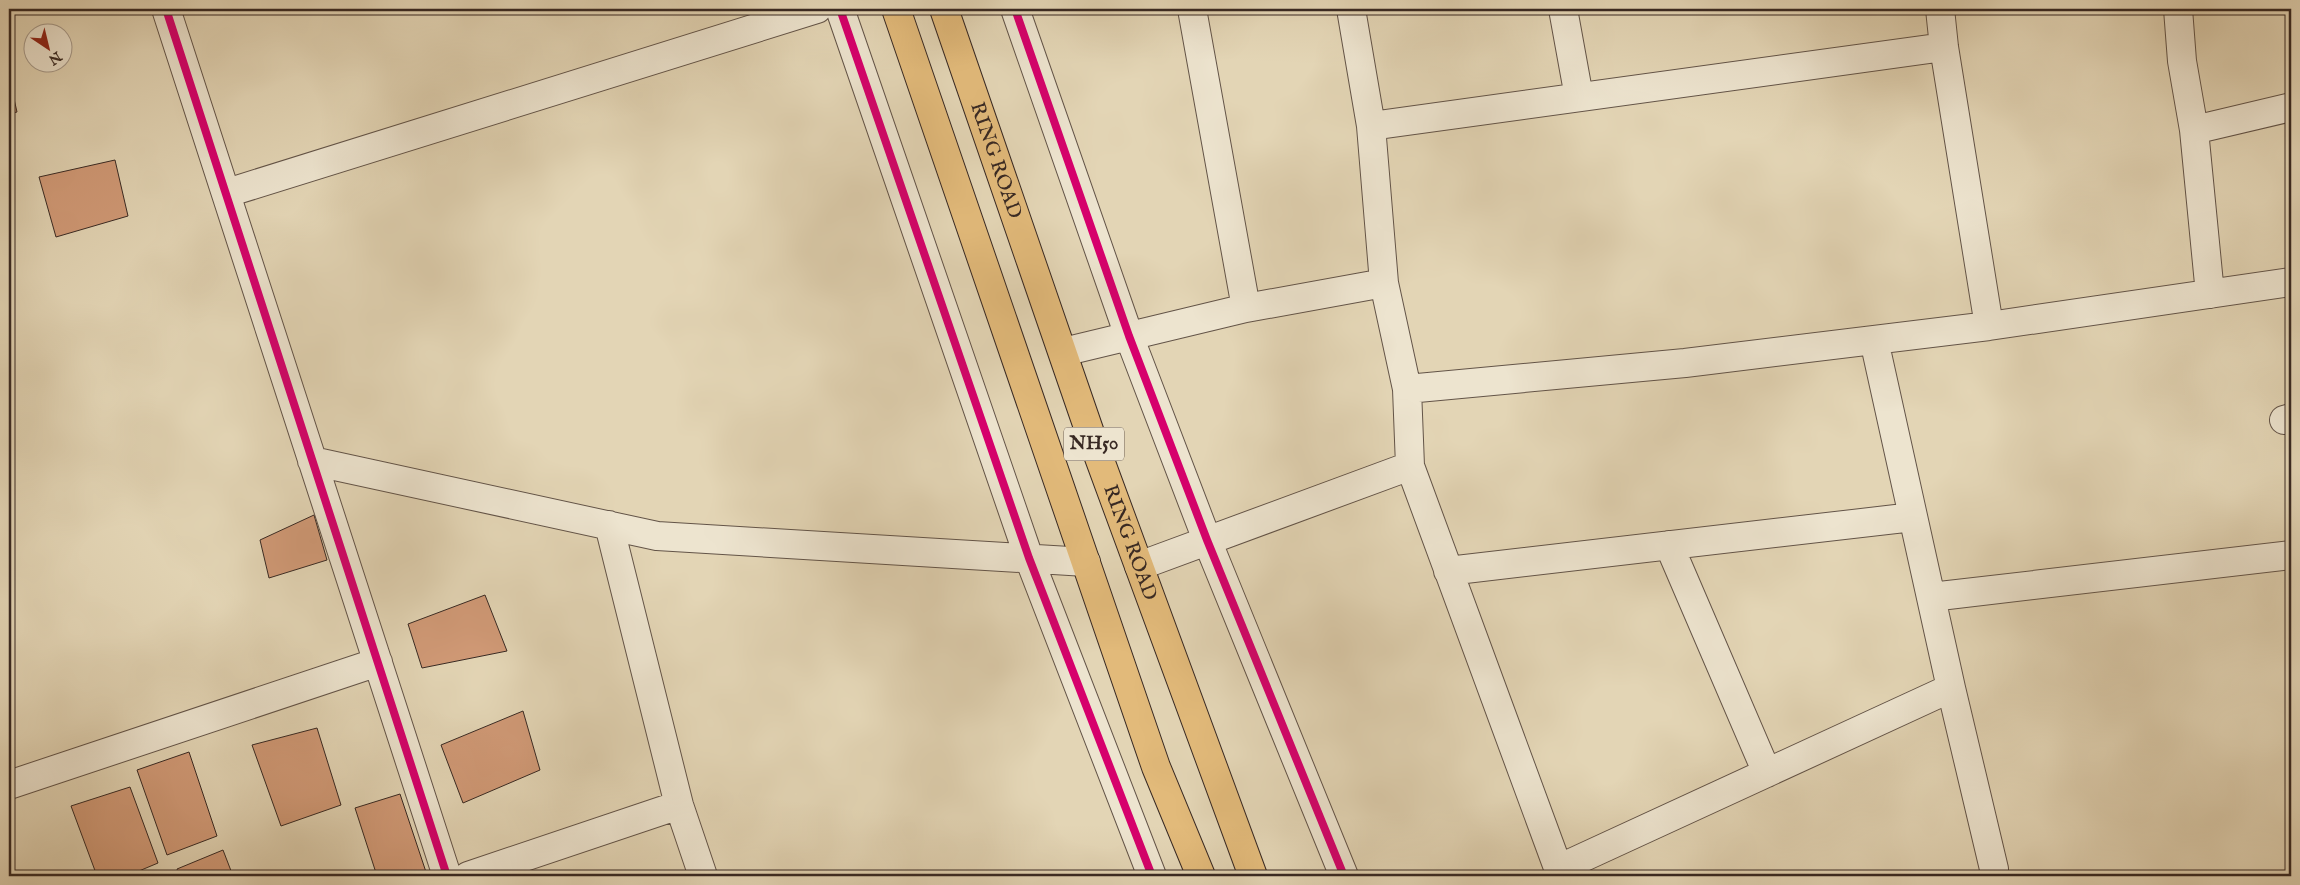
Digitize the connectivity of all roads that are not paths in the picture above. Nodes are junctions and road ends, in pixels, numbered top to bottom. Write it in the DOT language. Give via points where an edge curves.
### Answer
graph roads {
  1 [pos="166,9"];
  2 [pos="817,9"];
  3 [pos="840,9"];
  4 [pos="896,9"];
  5 [pos="944,9"];
  6 [pos="1015,9"];
  7 [pos="1192,9"];
  8 [pos="1351,9"];
  9 [pos="1563,9"];
  10 [pos="1940,9"];
  11 [pos="2178,9"];
  12 [pos="1944,47"];
  13 [pos="1579,97"];
  14 [pos="2291,107"];
  15 [pos="1371,126"];
  16 [pos="2194,130"];
  17 [pos="227,193"];
  18 [pos="2291,282"];
  19 [pos="1384,283"];
  20 [pos="2210,294"];
  21 [pos="1246,308"];
  22 [pos="1989,326"];
  23 [pos="1129,336"];
  24 [pos="1874,340"];
  25 [pos="1062,352"];
  26 [pos="1407,389"];
  27 [pos="312,461"];
  28 [pos="1410,466"];
  29 [pos="1913,517"];
  30 [pos="609,525"];
  31 [pos="1207,540"];
  32 [pos="1669,545"];
  33 [pos="2291,555"];
  34 [pos="1029,558"];
  35 [pos="1086,562"];
  36 [pos="1139,566"];
  37 [pos="1448,570"];
  38 [pos="1931,597"];
  39 [pos="378,662"];
  40 [pos="1951,688"];
  41 [pos="1767,773"];
  42 [pos="9,785"];
  43 [pos="679,805"];
  44 [pos="1559,873"];
  45 [pos="447,876"];
  46 [pos="468,876"];
  47 [pos="703,876"];
  48 [pos="1152,876"];
  49 [pos="1201,876"];
  50 [pos="1253,876"];
  51 [pos="1344,876"];
  52 [pos="1994,876"];
  1 -- 17 [label="street"];
  2 -- 17 [label="street"];
  3 -- 34 [label="street"];
  4 -- 35 [label="highway, NH50"];
  5 -- 25 [label="highway, RING ROAD / NH50"];
  6 -- 23 [label="street"];
  7 -- 21 [label="street"];
  8 -- 15 [label="street"];
  9 -- 13 [label="street"];
  10 -- 12 [label="street"];
  11 -- 16 [label="street" via="2182,61"];
  12 -- 13 [label="street"];
  12 -- 22 [label="street"];
  13 -- 15 [label="street"];
  14 -- 16 [label="street"];
  15 -- 19 [label="street"];
  16 -- 20 [label="street"];
  17 -- 27 [label="street"];
  18 -- 20 [label="street"];
  19 -- 21 [label="street"];
  19 -- 26 [label="street"];
  20 -- 22 [label="street"];
  21 -- 23 [label="street"];
  22 -- 24 [label="street"];
  23 -- 25 [label="street"];
  23 -- 31 [label="street"];
  24 -- 26 [label="street" via="1685,363"];
  24 -- 29 [label="street"];
  25 -- 36 [label="highway, RING ROAD / NH50"];
  26 -- 28 [label="street"];
  27 -- 30 [label="street"];
  27 -- 39 [label="street"];
  28 -- 31 [label="street"];
  28 -- 37 [label="street"];
  29 -- 32 [label="street"];
  29 -- 38 [label="street"];
  30 -- 34 [label="street" via="658,536"];
  30 -- 43 [label="street"];
  31 -- 36 [label="street"];
  31 -- 51 [label="street"];
  32 -- 37 [label="street"];
  32 -- 41 [label="street"];
  33 -- 38 [label="street"];
  34 -- 35 [label="street"];
  34 -- 48 [label="street"];
  35 -- 49 [label="highway, NH50" via="1156,767"];
  36 -- 50 [label="highway, RING ROAD / NH50"];
  37 -- 44 [label="street"];
  38 -- 40 [label="street"];
  39 -- 42 [label="street"];
  39 -- 45 [label="street"];
  40 -- 41 [label="street"];
  40 -- 52 [label="street"];
  41 -- 44 [label="street"];
  43 -- 46 [label="street"];
  43 -- 47 [label="street"];
}
